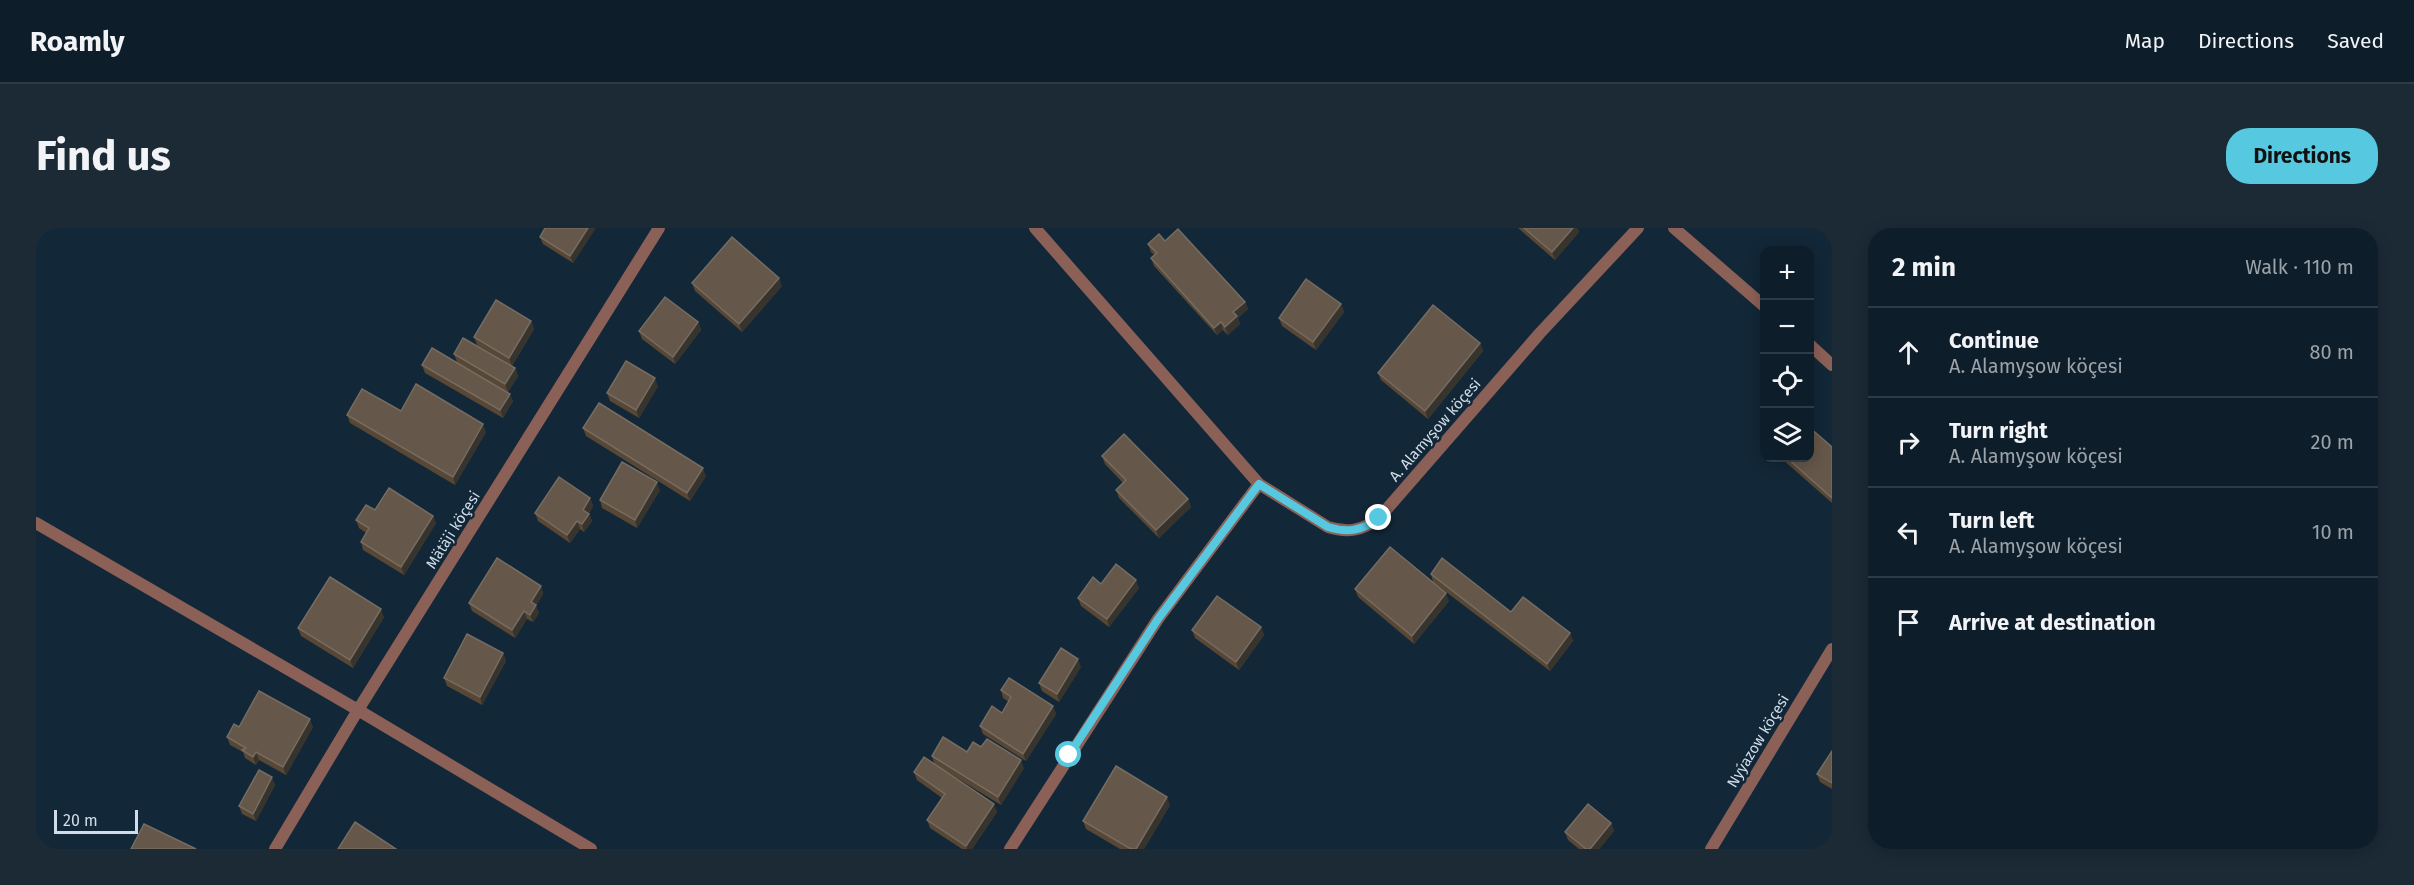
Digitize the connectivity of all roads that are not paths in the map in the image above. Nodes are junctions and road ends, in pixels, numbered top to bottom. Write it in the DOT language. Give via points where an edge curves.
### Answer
graph roads {
  1 [pos="659,228"];
  2 [pos="1035,228"];
  3 [pos="1638,228"];
  4 [pos="1674,228"];
  5 [pos="1760,303"];
  6 [pos="1814,349"];
  7 [pos="1832,365"];
  8 [pos="1259,484"];
  9 [pos="36,523"];
  10 [pos="1832,649"];
  11 [pos="358,710"];
  12 [pos="275,849"];
  13 [pos="591,849"];
  14 [pos="1010,849"];
  15 [pos="1711,849"];
  1 -- 11 [label="street, Mätäji köçesi"];
  2 -- 8 [label="street, A. Alamyşow köçesi"];
  3 -- 8 [label="street, A. Alamyşow köçesi" via="1369,525 1353,531 1328,527"];
  4 -- 5 [label="street"];
  6 -- 7 [label="street"];
  8 -- 14 [label="street" via="1158,619"];
  9 -- 11 [label="street"];
  10 -- 15 [label="street, Nyýazow köçesi"];
  11 -- 12 [label="street, Mätäji köçesi"];
  11 -- 13 [label="street"];
}
